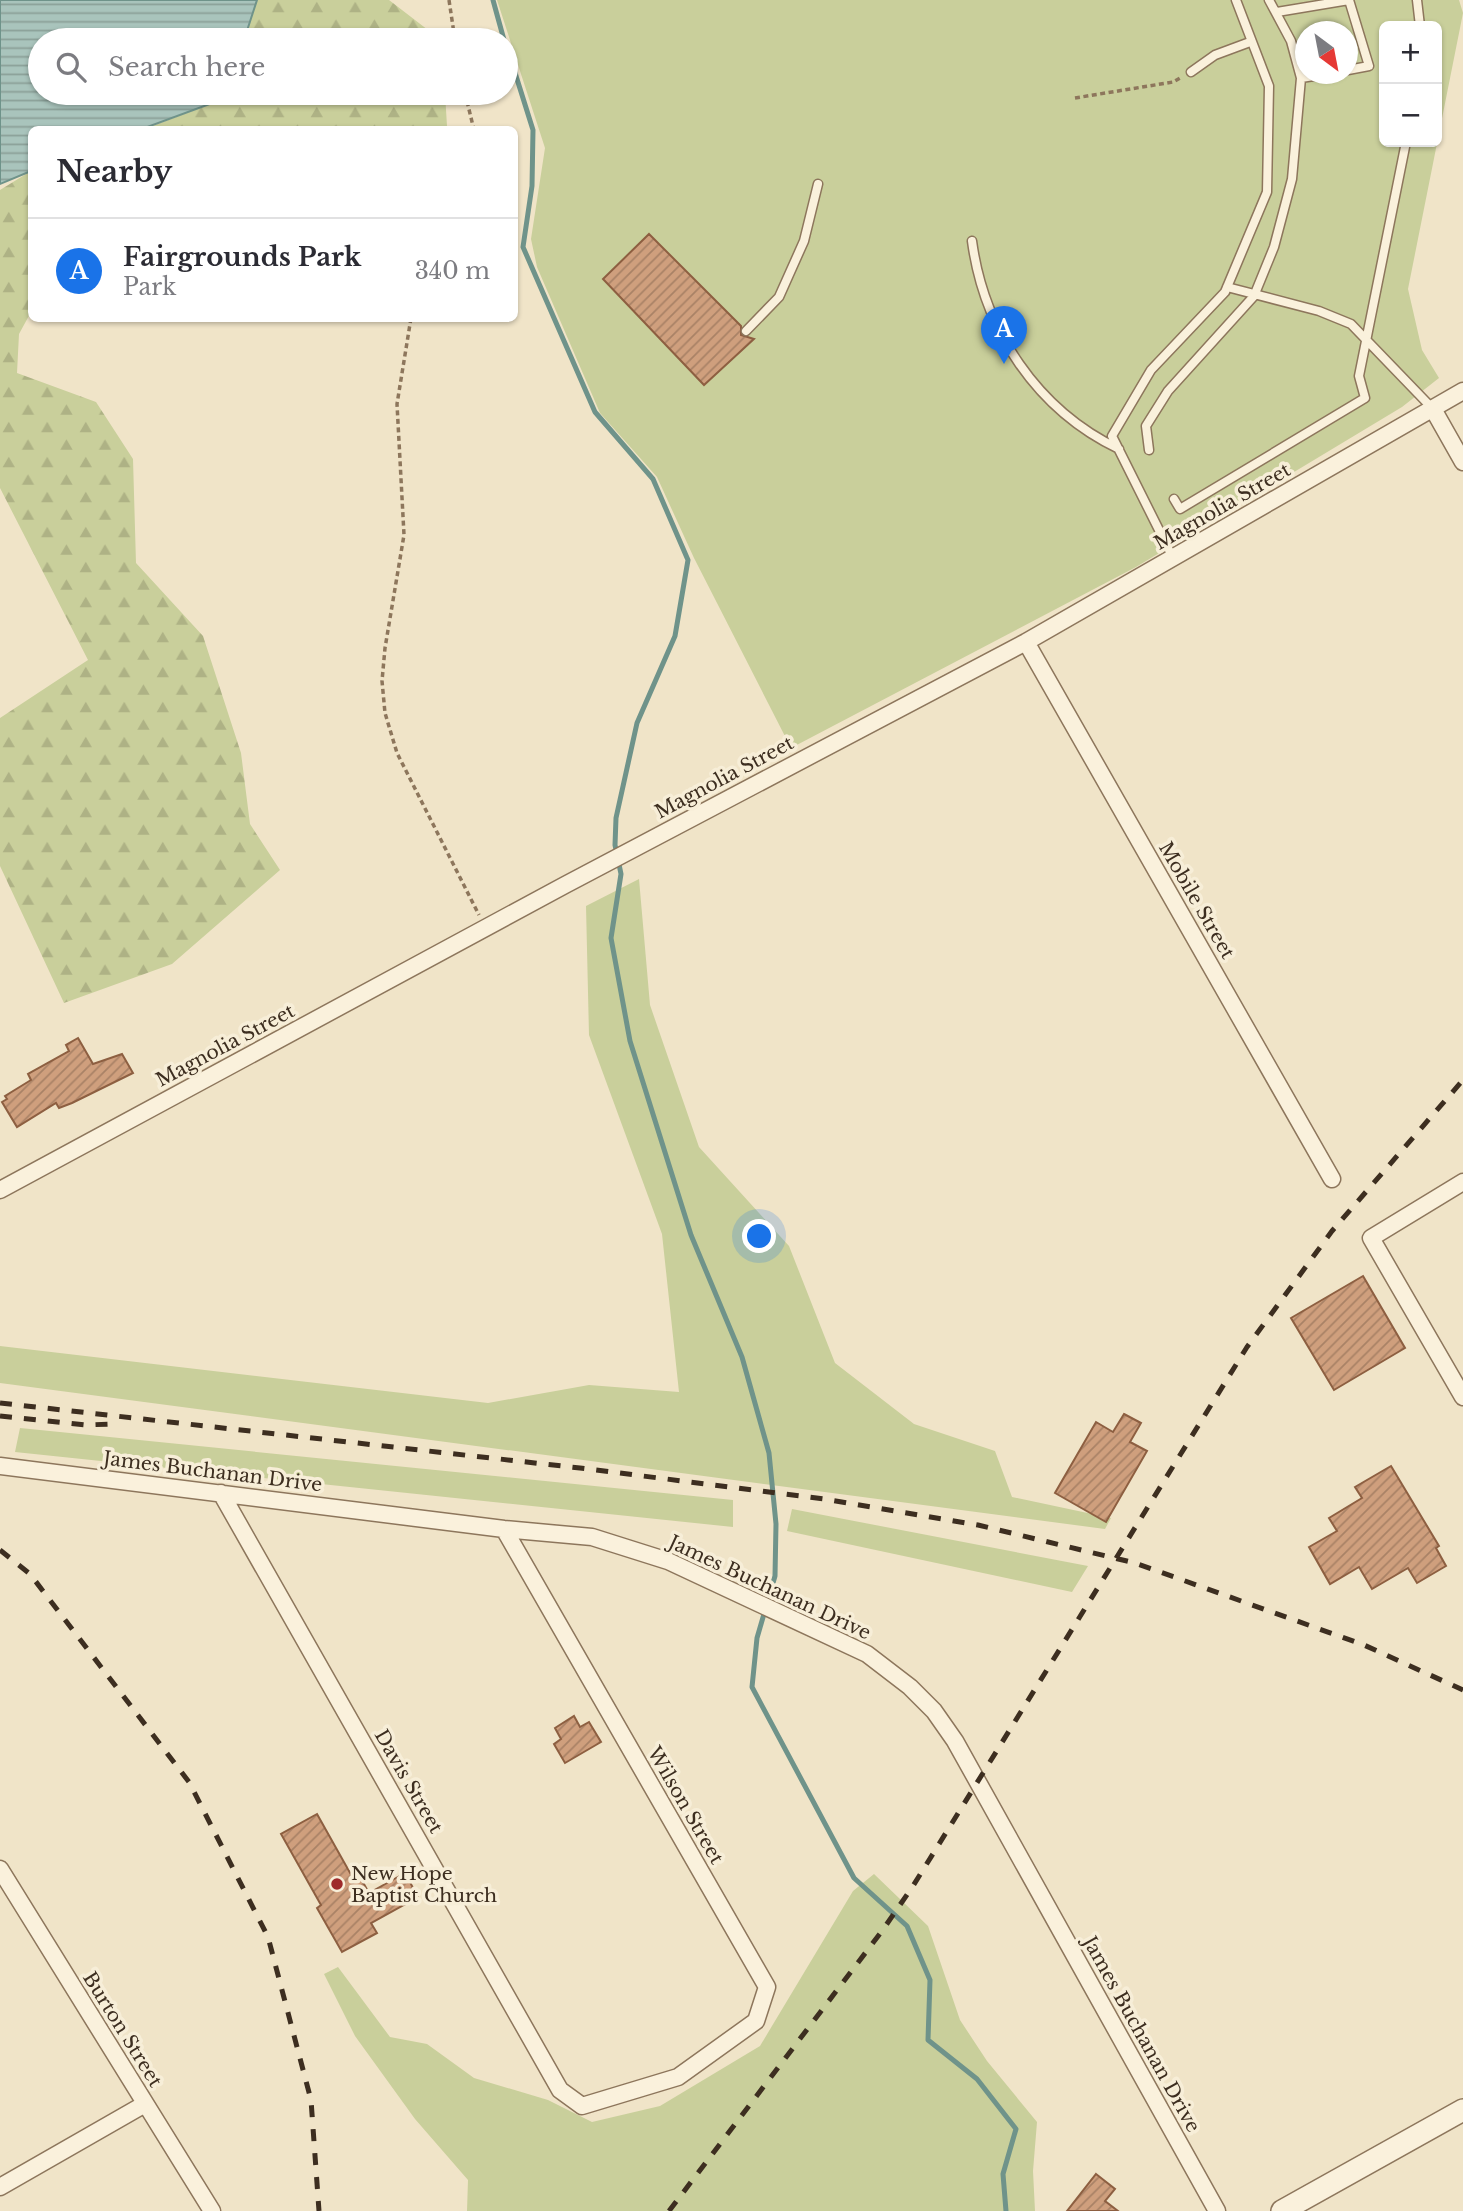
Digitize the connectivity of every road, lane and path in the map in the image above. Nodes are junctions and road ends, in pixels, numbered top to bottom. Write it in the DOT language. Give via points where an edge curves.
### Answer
graph roads {
  1 [pos="449,0"];
  2 [pos="1236,0"];
  3 [pos="1269,0"];
  4 [pos="1417,0"];
  5 [pos="1277,12"];
  6 [pos="1355,21"];
  7 [pos="1419,21"];
  8 [pos="453,28"];
  9 [pos="1358,31"];
  10 [pos="1250,42"];
  11 [pos="1295,56"];
  12 [pos="1358,68"];
  13 [pos="1191,72"];
  14 [pos="1300,84"];
  15 [pos="1075,97"];
  16 [pos="468,105"];
  17 [pos="473,126"];
  18 [pos="1405,147"];
  19 [pos="818,184"];
  20 [pos="972,241"];
  21 [pos="1227,287"];
  22 [pos="1254,296"];
  23 [pos="410,322"];
  24 [pos="746,331"];
  25 [pos="1366,337"];
  26 [pos="1463,391"];
  27 [pos="1433,409"];
  28 [pos="1119,449"];
  29 [pos="1149,450"];
  30 [pos="1463,462"];
  31 [pos="1174,499"];
  32 [pos="1173,558"];
  33 [pos="1026,642"];
  34 [pos="485,928"];
  35 [pos="1332,1179"];
  36 [pos="1463,1182"];
  37 [pos="0,1190"];
  38 [pos="1463,1396"];
  39 [pos="0,1466"];
  40 [pos="220,1493"];
  41 [pos="504,1529"];
  42 [pos="0,1869"];
  43 [pos="678,2077"];
  44 [pos="145,2104"];
  45 [pos="1463,2110"];
  46 [pos="0,2187"];
  47 [pos="212,2211"];
  48 [pos="1217,2211"];
  49 [pos="1282,2211"];
  1 -- 8 [label="path"];
  2 -- 10 [label="lane"];
  3 -- 5 [label="lane"];
  4 -- 7 [label="lane"];
  5 -- 6 [label="lane" via="1349,0"];
  5 -- 11 [label="lane"];
  9 -- 12 [label="lane" via="1368,66"];
  10 -- 13 [label="lane" via="1216,55"];
  10 -- 21 [label="lane" via="1269,86 1267,192"];
  13 -- 15 [label="path" via="1173,82"];
  14 -- 22 [label="lane" via="1292,179 1274,247"];
  16 -- 17 [label="path"];
  18 -- 25 [label="lane"];
  19 -- 24 [label="lane" via="804,241 779,297"];
  20 -- 28 [label="lane" via="989,310 1017,363 1088,434"];
  21 -- 22 [label="lane"];
  21 -- 28 [label="lane" via="1151,370 1112,436"];
  22 -- 25 [label="lane" via="1319,311 1351,324"];
  22 -- 29 [label="lane" via="1168,391 1146,426"];
  23 -- 34 [label="path" via="397,404 404,535 385,648 385,713 397,753"];
  25 -- 27 [label="lane"];
  25 -- 31 [label="lane" via="1359,376 1366,398 1180,509"];
  26 -- 27 [label="street, Magnolia Street"];
  27 -- 30 [label="street"];
  27 -- 32 [label="street, Magnolia Street"];
  28 -- 32 [label="lane"];
  32 -- 33 [label="street, Magnolia Street"];
  33 -- 34 [label="street, Magnolia Street"];
  33 -- 35 [label="street, Mobile Street"];
  34 -- 37 [label="street, Magnolia Street"];
  36 -- 38 [label="street" via="1371,1238"];
  39 -- 40 [label="street, James Buchanan Drive"];
  40 -- 41 [label="street, James Buchanan Drive"];
  40 -- 43 [label="street, Davis Street" via="560,2090 582,2106"];
  41 -- 43 [label="street, Wilson Street" via="766,1987 756,2021"];
  41 -- 48 [label="street, James Buchanan Drive" via="592,1537 668,1561 867,1654 910,1687 945,1726"];
  42 -- 44 [label="street, Burton Street"];
  44 -- 46 [label="street"];
  44 -- 47 [label="street, Burton Street"];
  45 -- 49 [label="street"];
}
